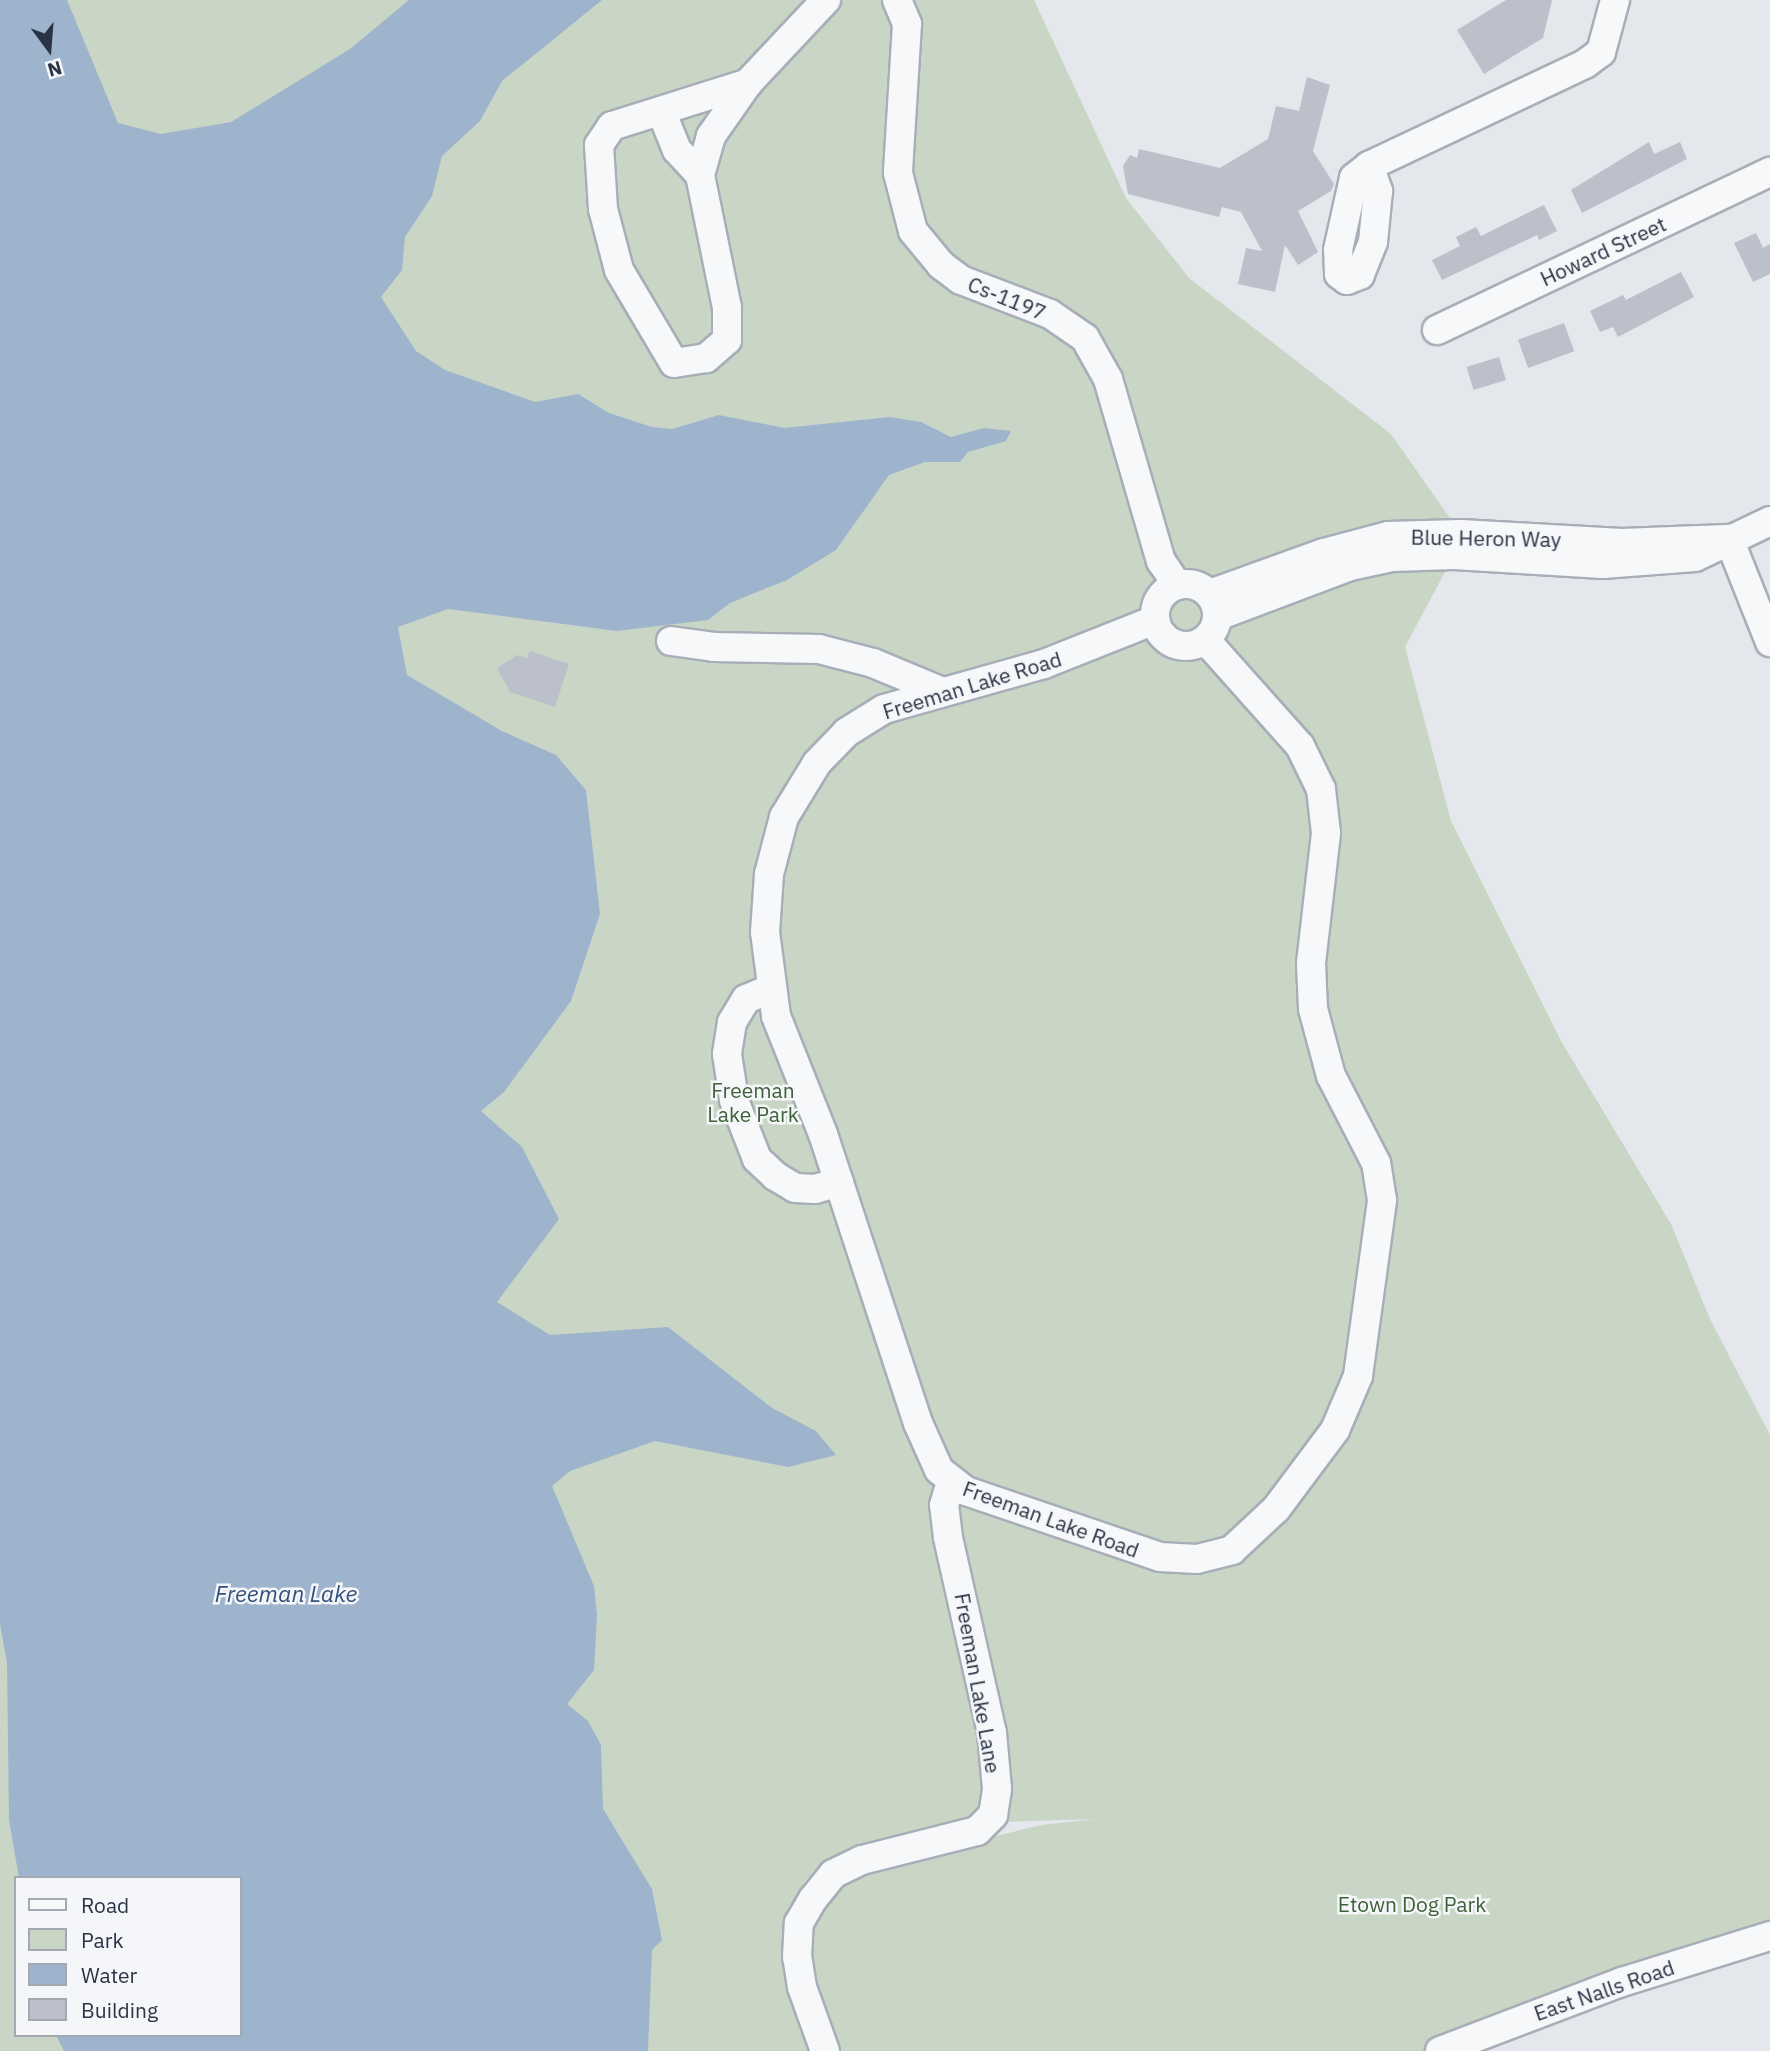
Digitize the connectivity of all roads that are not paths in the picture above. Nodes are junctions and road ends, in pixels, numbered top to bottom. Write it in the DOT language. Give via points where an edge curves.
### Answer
graph roads {
  1 [pos="826,0"];
  2 [pos="897,0"];
  3 [pos="1615,0"];
  4 [pos="748,83"];
  5 [pos="662,111"];
  6 [pos="1369,166"];
  7 [pos="1770,172"];
  8 [pos="700,175"];
  9 [pos="1437,330"];
  10 [pos="1770,521"];
  11 [pos="1729,539"];
  12 [pos="1177,585"];
  13 [pos="1212,616"];
  14 [pos="1155,620"];
  15 [pos="671,640"];
  16 [pos="1770,642"];
  17 [pos="943,692"];
  18 [pos="771,989"];
  19 [pos="839,1182"];
  20 [pos="951,1482"];
  21 [pos="1770,1936"];
  22 [pos="825,2051"];
  23 [pos="1440,2051"];
  1 -- 4 [label="street"];
  2 -- 12 [label="street, Cs-1197" via="907,24 898,173 913,231 941,265 961,280 1050,314 1085,338 1108,379 1161,561"];
  3 -- 6 [label="street" via="1601,52 1586,64"];
  4 -- 5 [label="street"];
  4 -- 8 [label="street" via="711,136"];
  5 -- 8 [label="street" via="677,150"];
  5 -- 8 [label="street" via="612,126 599,145 603,209 619,270 674,363 706,358 727,340 727,308"];
  7 -- 9 [label="street, Howard Street"];
  10 -- 11 [label="street, Blue Heron Way"];
  11 -- 13 [label="street, Blue Heron Way" via="1695,557 1603,564 1454,555 1392,557 1350,566"];
  11 -- 16 [label="street"];
  12 -- 13 [label="street" via="1190,583"];
  12 -- 14 [label="street" via="1159,600"];
  13 -- 14 [label="street" via="1194,645 1180,646 1160,633"];
  13 -- 20 [label="street, Freeman Lake Road" via="1211,646 1300,746 1312,767 1325,811 1311,963 1313,1009 1331,1076 1376,1163 1382,1200 1358,1376 1345,1413 1314,1462 1276,1509 1232,1550 1196,1559 1160,1558"];
  14 -- 17 [label="street, Freeman Lake Road" via="1044,664"];
  15 -- 17 [label="street" via="713,647 819,649 873,663"];
  17 -- 18 [label="street, Freeman Lake Road" via="884,709 847,732 817,763 793,798 769,874 765,932"];
  18 -- 19 [label="street, Freeman Lake Road" via="786,1044"];
  18 -- 19 [label="street" via="747,999 732,1022 727,1054 734,1100 757,1159 775,1176 795,1188 815,1189"];
  19 -- 20 [label="street, Freeman Lake Road" via="918,1423 939,1471"];
  20 -- 22 [label="street, Freeman Lake Lane" via="945,1516 992,1733 998,1789 993,1815 977,1831 862,1860 833,1874 813,1899 799,1923 797,1957 802,1987"];
  21 -- 23 [label="street, East Nalls Road" via="1622,1982"];
}
